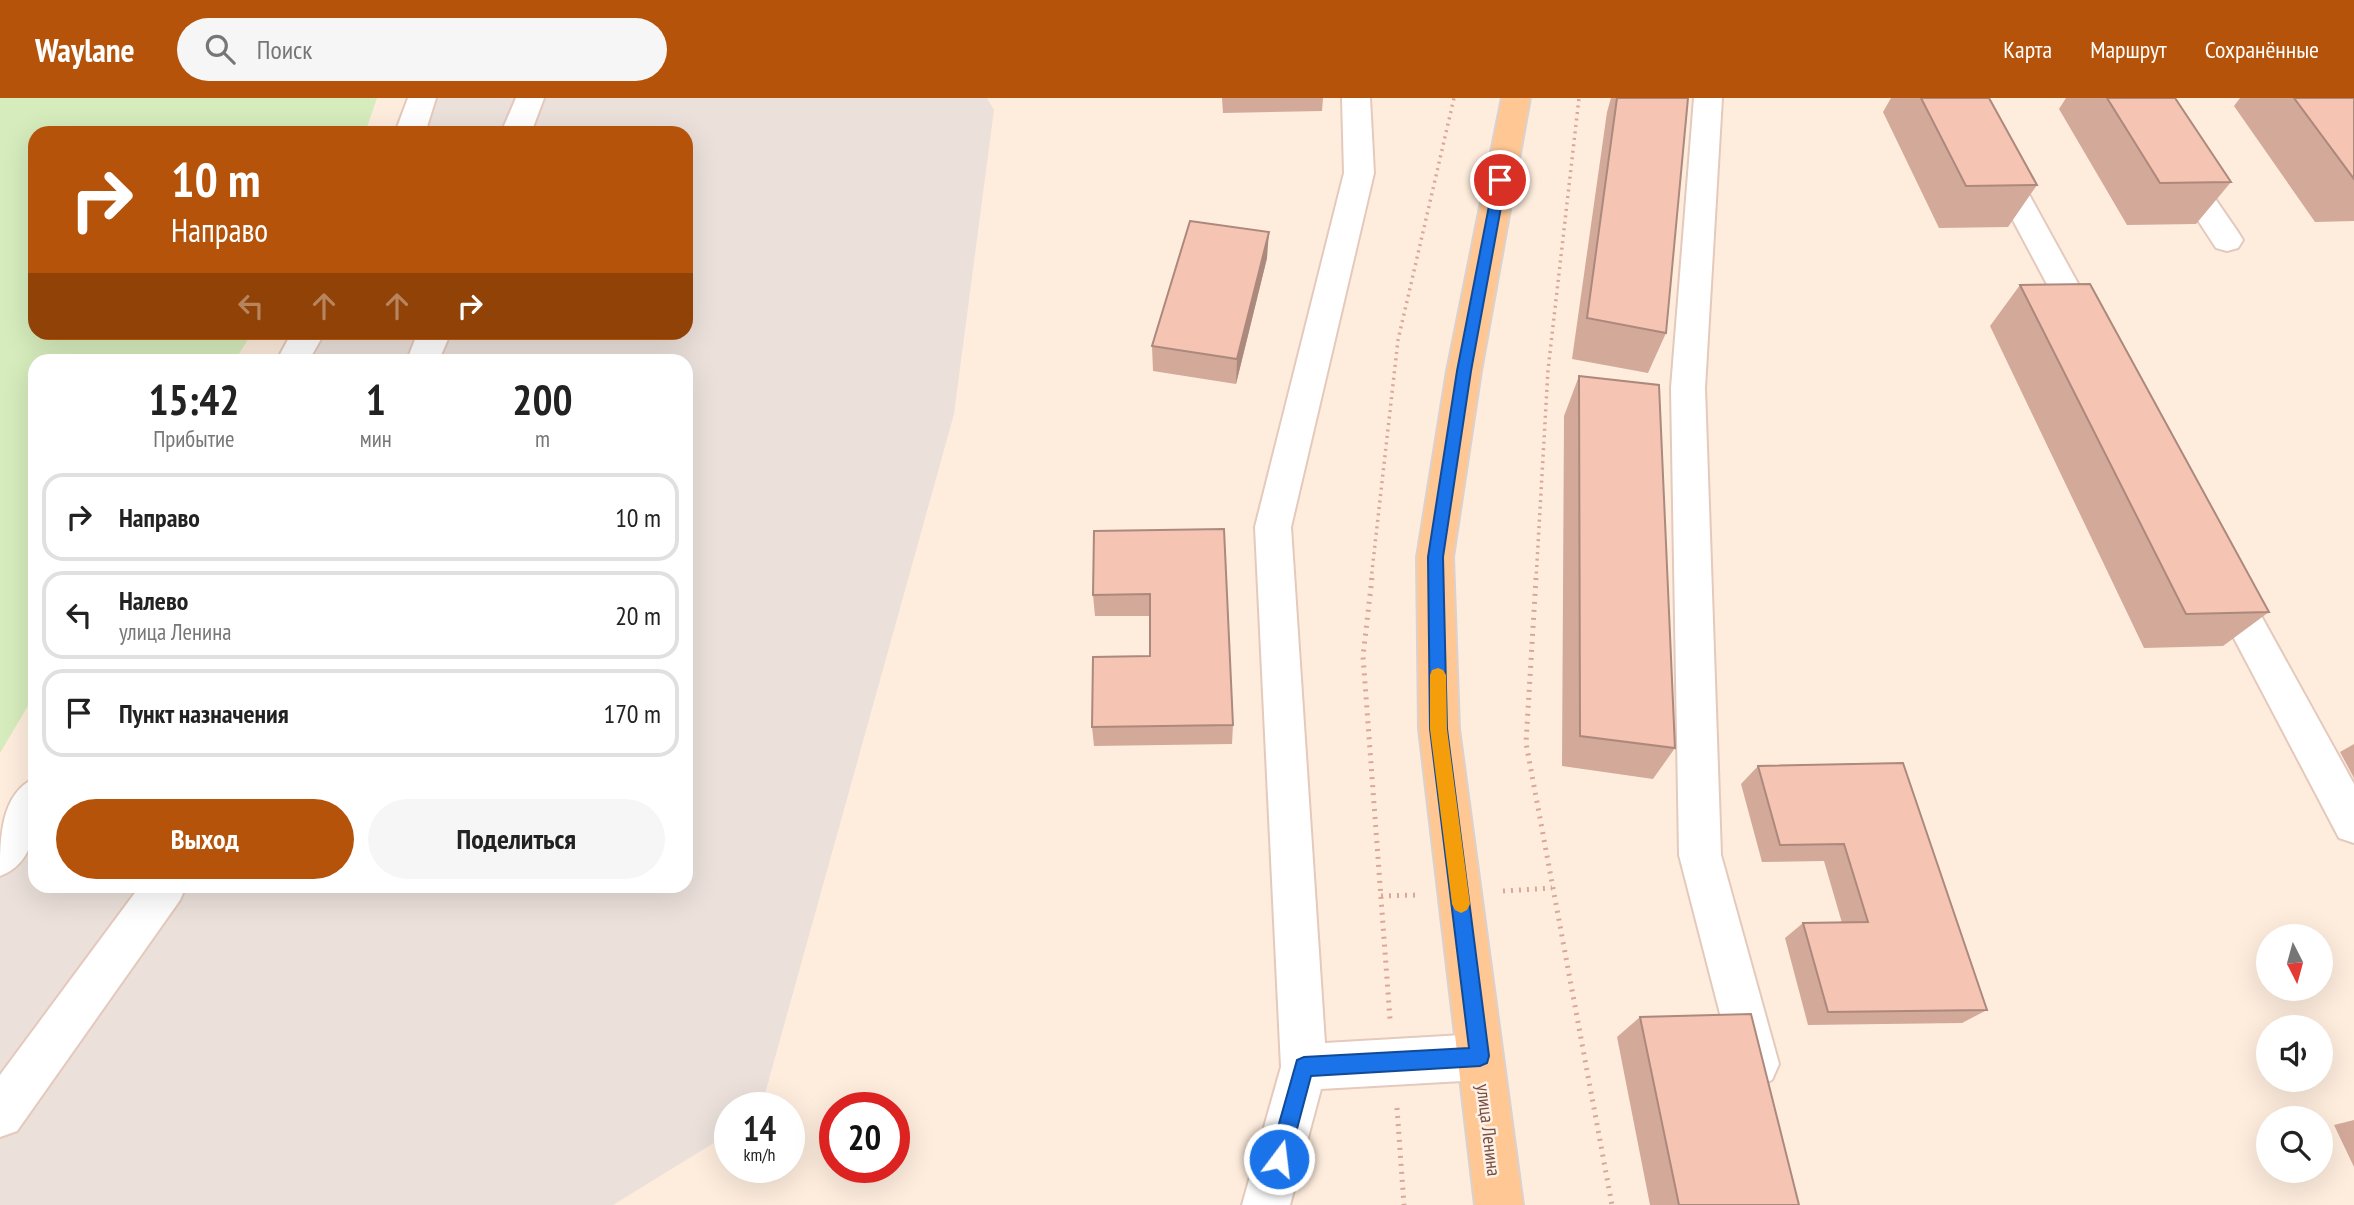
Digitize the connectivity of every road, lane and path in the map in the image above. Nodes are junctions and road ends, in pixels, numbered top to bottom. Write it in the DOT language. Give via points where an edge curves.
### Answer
graph roads {
  1 [pos="422,98"];
  2 [pos="530,98"];
  3 [pos="1356,98"];
  4 [pos="1516,98"];
  5 [pos="1579,98"];
  6 [pos="1708,98"];
  7 [pos="1962,98"];
  8 [pos="2132,98"];
  9 [pos="412,126"];
  10 [pos="519,126"];
  11 [pos="2227,240"];
  12 [pos="2102,356"];
  13 [pos="2208,553"];
  14 [pos="28,809"];
  15 [pos="2354,824"];
  16 [pos="0,856"];
  17 [pos="160,893"];
  18 [pos="1480,1056"];
  19 [pos="1304,1067"];
  20 [pos="1765,1097"];
  21 [pos="0,1114"];
  22 [pos="1266,1205"];
  23 [pos="1499,1205"];
  24 [pos="1612,1205"];
  1 -- 9 [label="street"];
  2 -- 10 [label="street"];
  3 -- 19 [label="street" via="1359,173 1273,527"];
  4 -- 18 [label="main road, улица Ленина" via="1464,371 1435,557 1439,729"];
  5 -- 24 [label="path" via="1548,370 1526,743"];
  6 -- 20 [label="street" via="1688,388 1700,855"];
  7 -- 12 [label="street"];
  8 -- 11 [label="street"];
  13 -- 15 [label="street"];
  14 -- 16 [label="street"];
  17 -- 21 [label="street"];
  18 -- 19 [label="street"];
  18 -- 23 [label="main road, улица Ленина"];
  19 -- 22 [label="street"];
}
